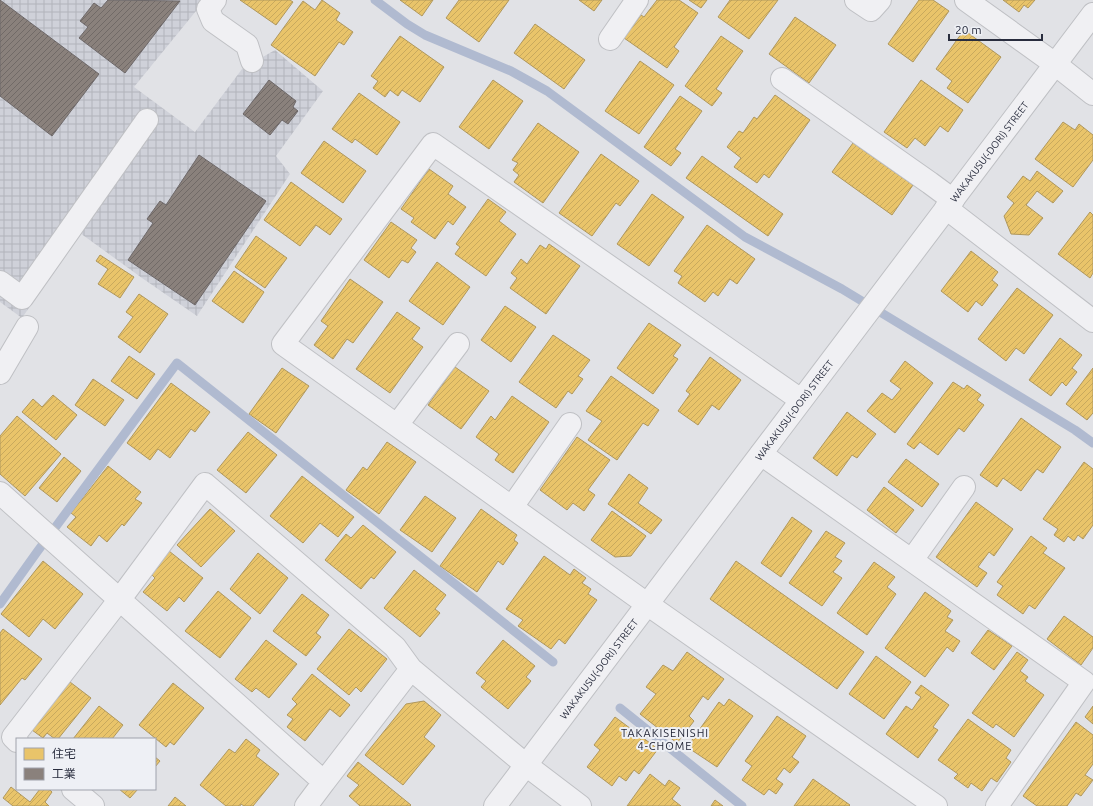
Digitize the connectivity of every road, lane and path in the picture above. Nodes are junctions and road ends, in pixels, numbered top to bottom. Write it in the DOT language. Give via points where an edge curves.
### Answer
graph roads {
  1 [pos="215,0"];
  2 [pos="637,0"];
  3 [pos="856,0"];
  4 [pos="880,0"];
  5 [pos="966,0"];
  6 [pos="1093,14"];
  7 [pos="610,39"];
  8 [pos="252,61"];
  9 [pos="1055,64"];
  10 [pos="782,79"];
  11 [pos="1093,94"];
  12 [pos="147,120"];
  13 [pos="950,204"];
  14 [pos="0,282"];
  15 [pos="1093,321"];
  16 [pos="28,327"];
  17 [pos="458,344"];
  18 [pos="0,373"];
  19 [pos="801,400"];
  20 [pos="570,424"];
  21 [pos="397,425"];
  22 [pos="761,454"];
  23 [pos="964,487"];
  24 [pos="0,493"];
  25 [pos="512,507"];
  26 [pos="912,560"];
  27 [pos="120,599"];
  28 [pos="647,604"];
  29 [pos="411,669"];
  30 [pos="16,740"];
  31 [pos="526,765"];
  32 [pos="324,782"];
  33 [pos="74,790"];
  34 [pos="93,806"];
  35 [pos="306,806"];
  36 [pos="495,806"];
  37 [pos="580,806"];
  38 [pos="936,806"];
  39 [pos="997,806"];
  1 -- 8 [label="street" via="208,9 213,21 247,45"];
  2 -- 7 [label="street"];
  3 -- 4 [label="street" via="872,10"];
  5 -- 9 [label="street"];
  6 -- 9 [label="street, WAKAKUSU(-DORI) STREET"];
  9 -- 11 [label="street"];
  9 -- 13 [label="street, WAKAKUSU(-DORI) STREET"];
  10 -- 13 [label="street" via="930,183"];
  12 -- 14 [label="street" via="22,298"];
  13 -- 15 [label="street"];
  13 -- 19 [label="street, WAKAKUSU(-DORI) STREET"];
  16 -- 18 [label="street"];
  17 -- 21 [label="street"];
  19 -- 21 [label="street" via="433,144 283,344"];
  19 -- 22 [label="street, WAKAKUSU(-DORI) STREET"];
  20 -- 25 [label="street"];
  21 -- 25 [label="street"];
  22 -- 26 [label="street"];
  22 -- 28 [label="street, WAKAKUSU(-DORI) STREET"];
  23 -- 26 [label="street"];
  24 -- 27 [label="street"];
  25 -- 28 [label="street"];
  26 -- 39 [label="street" via="1084,682"];
  27 -- 29 [label="street" via="205,484 395,647"];
  27 -- 30 [label="street" via="13,737"];
  27 -- 32 [label="street"];
  28 -- 31 [label="street, WAKAKUSU(-DORI) STREET"];
  28 -- 38 [label="street"];
  29 -- 31 [label="street"];
  29 -- 32 [label="street"];
  31 -- 36 [label="street, WAKAKUSU(-DORI) STREET"];
  31 -- 37 [label="street"];
  32 -- 35 [label="street"];
  33 -- 34 [label="street"];
}
